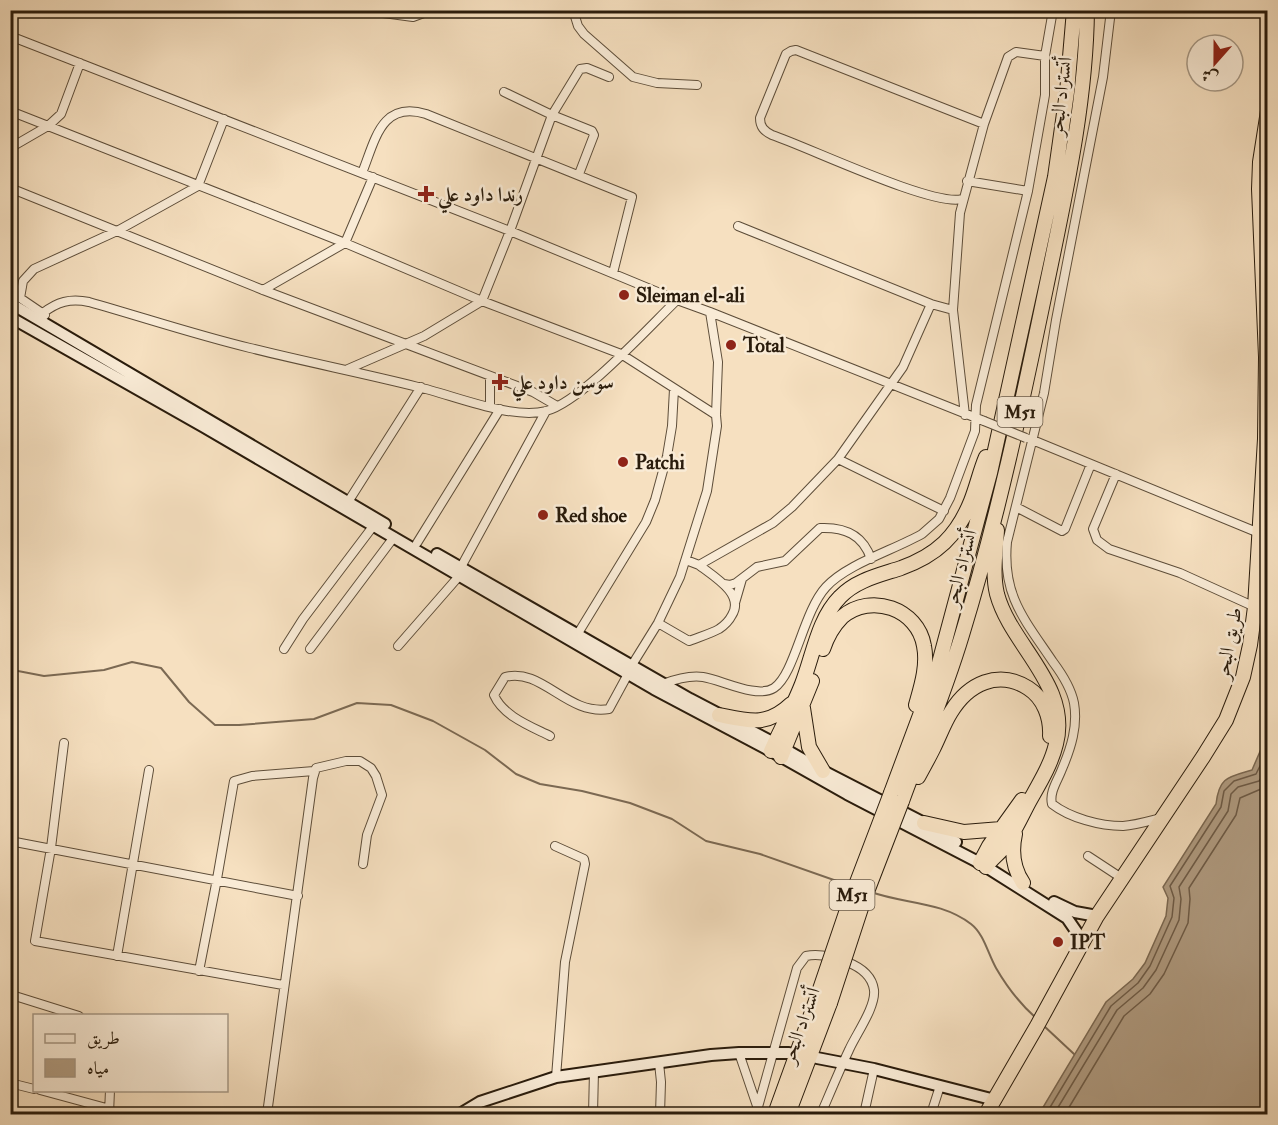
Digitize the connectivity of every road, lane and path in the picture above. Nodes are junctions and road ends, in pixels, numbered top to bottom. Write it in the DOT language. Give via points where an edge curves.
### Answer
graph roads {
  1 [pos="361,10"];
  2 [pos="432,10"];
  3 [pos="573,10"];
  4 [pos="1053,10"];
  5 [pos="1074,10"];
  6 [pos="1087,10"];
  7 [pos="1111,10"];
  8 [pos="10,36"];
  9 [pos="1045,56"];
  10 [pos="80,63"];
  11 [pos="609,77"];
  12 [pos="697,85"];
  13 [pos="504,92"];
  14 [pos="10,111"];
  15 [pos="1268,111"];
  16 [pos="552,115"];
  17 [pos="224,119"];
  18 [pos="984,124"];
  19 [pos="48,126"];
  20 [pos="10,148"];
  21 [pos="537,158"];
  22 [pos="362,173"];
  23 [pos="579,174"];
  24 [pos="373,177"];
  25 [pos="967,181"];
  26 [pos="198,186"];
  27 [pos="10,188"];
  28 [pos="1028,191"];
  29 [pos="962,200"];
  30 [pos="738,226"];
  31 [pos="117,231"];
  32 [pos="510,231"];
  33 [pos="345,243"];
  34 [pos="613,273"];
  35 [pos="263,290"];
  36 [pos="10,297"];
  37 [pos="15,300"];
  38 [pos="677,300"];
  39 [pos="482,301"];
  40 [pos="931,304"];
  41 [pos="953,310"];
  42 [pos="710,312"];
  43 [pos="43,313"];
  44 [pos="10,317"];
  45 [pos="48,325"];
  46 [pos="409,344"];
  47 [pos="621,354"];
  48 [pos="347,370"];
  49 [pos="490,376"];
  50 [pos="891,384"];
  51 [pos="422,387"];
  52 [pos="674,389"];
  53 [pos="557,406"];
  54 [pos="490,407"];
  55 [pos="500,409"];
  56 [pos="546,411"];
  57 [pos="716,415"];
  58 [pos="965,415"];
  59 [pos="980,420"];
  60 [pos="1029,439"];
  61 [pos="996,440"];
  62 [pos="838,459"];
  63 [pos="1090,464"];
  64 [pos="1116,474"];
  65 [pos="348,502"];
  66 [pos="1016,507"];
  67 [pos="944,510"];
  68 [pos="996,510"];
  69 [pos="374,525"];
  70 [pos="1259,532"];
  71 [pos="394,537"];
  72 [pos="417,543"];
  73 [pos="871,559"];
  74 [pos="686,560"];
  75 [pos="699,565"];
  76 [pos="460,571"];
  77 [pos="742,579"];
  78 [pos="724,584"];
  79 [pos="735,604"];
  80 [pos="1256,607"];
  81 [pos="658,623"];
  82 [pos="577,635"];
  83 [pos="398,646"];
  84 [pos="284,650"];
  85 [pos="310,650"];
  86 [pos="630,669"];
  87 [pos="663,684"];
  88 [pos="799,704"];
  89 [pos="719,715"];
  90 [pos="913,735"];
  91 [pos="549,736"];
  92 [pos="63,743"];
  93 [pos="778,750"];
  94 [pos="149,770"];
  95 [pos="314,771"];
  96 [pos="823,771"];
  97 [pos="899,796"];
  98 [pos="1162,818"];
  99 [pos="924,823"];
  100 [pos="1016,826"];
  101 [pos="1001,829"];
  102 [pos="10,841"];
  103 [pos="555,846"];
  104 [pos="51,848"];
  105 [pos="1088,856"];
  106 [pos="985,862"];
  107 [pos="133,863"];
  108 [pos="363,864"];
  109 [pos="217,879"];
  110 [pos="1123,879"];
  111 [pos="1023,883"];
  112 [pos="298,896"];
  113 [pos="1097,916"];
  114 [pos="1077,950"];
  115 [pos="117,956"];
  116 [pos="199,971"];
  117 [pos="283,985"];
  118 [pos="15,996"];
  119 [pos="824,1001"];
  120 [pos="73,1014"];
  121 [pos="739,1053"];
  122 [pos="773,1053"];
  123 [pos="789,1053"];
  124 [pos="817,1058"];
  125 [pos="659,1063"];
  126 [pos="843,1064"];
  127 [pos="874,1070"];
  128 [pos="594,1071"];
  129 [pos="556,1077"];
  130 [pos="10,1083"];
  131 [pos="940,1086"];
  132 [pos="33,1089"];
  133 [pos="46,1092"];
  134 [pos="110,1092"];
  135 [pos="995,1100"];
  136 [pos="757,1111"];
  137 [pos="110,1112"];
  138 [pos="267,1114"];
  139 [pos="460,1114"];
  140 [pos="593,1114"];
  141 [pos="660,1114"];
  142 [pos="775,1114"];
  143 [pos="788,1114"];
  144 [pos="821,1114"];
  145 [pos="864,1114"];
  146 [pos="931,1114"];
  147 [pos="986,1114"];
  1 -- 2 [label="street" via="413,17"];
  3 -- 12 [label="street" via="584,34 633,77"];
  4 -- 9 [label="street"];
  5 -- 61 [label="highway, أتستراد البحر / M51" via="1055,177"];
  6 -- 68 [label="highway, أتستراد البحر / M51" via="1075,136"];
  7 -- 60 [label="street" via="1099,99 1044,393"];
  8 -- 10 [label="street"];
  9 -- 18 [label="street" via="1010,54"];
  9 -- 28 [label="street" via="1045,95"];
  10 -- 17 [label="street"];
  10 -- 19 [label="street" via="61,114"];
  11 -- 16 [label="street" via="580,69"];
  13 -- 16 [label="street"];
  14 -- 19 [label="street"];
  15 -- 70 [label="highway, طريق البحر" via="1259,189 1266,367"];
  16 -- 21 [label="street"];
  16 -- 23 [label="street" via="594,135"];
  17 -- 22 [label="street"];
  17 -- 26 [label="street"];
  18 -- 25 [label="street"];
  18 -- 29 [label="street" via="793,50 785,57 760,118 760,125 772,135 926,195"];
  19 -- 20 [label="street"];
  19 -- 26 [label="street"];
  21 -- 22 [label="street" via="426,114 408,111 383,122"];
  21 -- 23 [label="street"];
  21 -- 32 [label="street"];
  22 -- 24 [label="street"];
  23 -- 34 [label="street" via="632,197"];
  24 -- 32 [label="street"];
  24 -- 33 [label="street"];
  25 -- 28 [label="street"];
  25 -- 29 [label="street"];
  26 -- 31 [label="street"];
  26 -- 33 [label="street"];
  27 -- 31 [label="street"];
  28 -- 59 [label="street" via="978,396"];
  29 -- 41 [label="street"];
  30 -- 40 [label="street"];
  31 -- 35 [label="street"];
  31 -- 37 [label="street" via="34,269 23,281"];
  32 -- 34 [label="street"];
  32 -- 39 [label="street"];
  33 -- 35 [label="street"];
  33 -- 39 [label="street"];
  34 -- 38 [label="street"];
  35 -- 46 [label="street"];
  36 -- 37 [label="street"];
  37 -- 43 [label="street"];
  37 -- 45 [label="main road"];
  38 -- 42 [label="street"];
  38 -- 47 [label="street"];
  39 -- 46 [label="street"];
  39 -- 47 [label="street"];
  40 -- 41 [label="street"];
  40 -- 50 [label="street" via="903,367"];
  41 -- 58 [label="street"];
  42 -- 50 [label="street"];
  42 -- 57 [label="street" via="718,362"];
  43 -- 45 [label="street"];
  43 -- 48 [label="street" via="69,300 89,302 248,348"];
  44 -- 69 [label="main road"];
  45 -- 65 [label="main road"];
  46 -- 48 [label="street"];
  46 -- 49 [label="street"];
  47 -- 52 [label="street"];
  47 -- 53 [label="street" via="590,384"];
  48 -- 51 [label="street"];
  49 -- 53 [label="street"];
  49 -- 54 [label="street"];
  50 -- 58 [label="street"];
  50 -- 62 [label="street"];
  51 -- 54 [label="street"];
  51 -- 65 [label="street"];
  52 -- 57 [label="street"];
  52 -- 82 [label="street" via="667,456 655,500 646,522"];
  53 -- 56 [label="street"];
  54 -- 55 [label="street"];
  55 -- 56 [label="street"];
  55 -- 72 [label="street"];
  56 -- 76 [label="street"];
  57 -- 74 [label="street" via="711,474"];
  58 -- 59 [label="street"];
  59 -- 60 [label="street, bridge"];
  59 -- 67 [label="street"];
  60 -- 63 [label="street"];
  60 -- 66 [label="street"];
  61 -- 88 [label="highway" via="982,466 972,500 945,543 918,562 868,579 838,598 820,633"];
  61 -- 90 [label="highway, أتستراد البحر / M51" via="954,613"];
  62 -- 67 [label="street"];
  62 -- 75 [label="street" via="773,523"];
  63 -- 64 [label="street"];
  63 -- 66 [label="street" via="1062,531"];
  64 -- 70 [label="street"];
  64 -- 80 [label="street" via="1093,529 1097,540 1109,549 1180,573"];
  65 -- 72 [label="main road"];
  66 -- 98 [label="street" via="1005,562 1010,591 1071,691 1074,703 1073,739 1052,794 1052,804 1068,814 1110,825"];
  67 -- 73 [label="street" via="922,534"];
  68 -- 97 [label="highway, أتستراد البحر / M51" via="951,671"];
  68 -- 100 [label="highway" via="997,595 1009,623 1048,685 1059,728 1052,759"];
  69 -- 71 [label="main road"];
  69 -- 84 [label="street"];
  70 -- 80 [label="highway, طريق البحر"];
  71 -- 76 [label="main road"];
  71 -- 85 [label="street"];
  72 -- 76 [label="main road"];
  73 -- 77 [label="street" via="856,535 836,528 820,528 785,561 757,567"];
  73 -- 87 [label="street" via="835,578 818,597 786,673 773,688 757,692 688,676"];
  74 -- 75 [label="street"];
  74 -- 81 [label="street"];
  75 -- 78 [label="street"];
  76 -- 82 [label="main road"];
  76 -- 83 [label="street"];
  76 -- 86 [label="main road"];
  77 -- 78 [label="street"];
  77 -- 79 [label="street"];
  78 -- 79 [label="street"];
  79 -- 81 [label="street" via="734,613 721,628 689,641"];
  80 -- 98 [label="highway, طريق البحر" via="1243,677 1226,720"];
  81 -- 86 [label="street"];
  82 -- 86 [label="main road"];
  86 -- 87 [label="main road"];
  86 -- 91 [label="street" via="614,704 602,711 566,700 525,675 505,677 494,695 498,705"];
  86 -- 93 [label="main road"];
  87 -- 89 [label="main road"];
  88 -- 89 [label="highway" via="767,720"];
  88 -- 90 [label="highway" via="826,640 843,617 866,606 891,607 906,615 925,647"];
  88 -- 93 [label="highway"];
  88 -- 96 [label="highway" via="808,747"];
  89 -- 93 [label="main road"];
  90 -- 97 [label="highway, أتستراد البحر / M51"];
  92 -- 104 [label="street"];
  93 -- 96 [label="main road"];
  93 -- 106 [label="main road" via="847,794"];
  94 -- 107 [label="street"];
  95 -- 108 [label="street" via="320,766 360,761 376,776 382,795 367,835"];
  95 -- 109 [label="street" via="234,781"];
  95 -- 112 [label="street"];
  96 -- 99 [label="main road"];
  97 -- 101 [label="highway" via="916,781 949,714 965,694 987,680 1006,679 1031,690 1045,708 1050,734 1026,793"];
  97 -- 119 [label="highway, أتستراد البحر / M51, bridge" via="851,898"];
  98 -- 110 [label="highway, طريق البحر"];
  99 -- 101 [label="highway" via="964,832"];
  99 -- 106 [label="main road"];
  100 -- 106 [label="highway" via="1005,845"];
  100 -- 111 [label="highway" via="1012,849"];
  101 -- 106 [label="highway"];
  102 -- 104 [label="street"];
  103 -- 129 [label="street" via="578,855 585,864 565,962"];
  104 -- 107 [label="street"];
  104 -- 115 [label="street" via="35,941"];
  105 -- 110 [label="street"];
  106 -- 111 [label="main road"];
  106 -- 114 [label="main road" via="1067,918 1078,934"];
  107 -- 109 [label="street"];
  107 -- 115 [label="street"];
  109 -- 112 [label="street"];
  109 -- 116 [label="street"];
  110 -- 113 [label="highway, طريق البحر"];
  111 -- 113 [label="main road" via="1062,907"];
  112 -- 117 [label="street"];
  113 -- 114 [label="highway, طريق البحر"];
  114 -- 135 [label="highway, طريق البحر"];
  115 -- 116 [label="street"];
  116 -- 117 [label="street"];
  117 -- 138 [label="street"];
  118 -- 120 [label="street"];
  119 -- 142 [label="highway, أتستراد البحر / M51"];
  119 -- 143 [label="highway, أتستراد البحر / M51"];
  121 -- 122 [label="main road"];
  121 -- 125 [label="main road"];
  121 -- 136 [label="street"];
  122 -- 123 [label="main road"];
  122 -- 126 [label="street" via="797,968 806,956 815,954 857,966 868,976 874,991 873,1002"];
  122 -- 136 [label="street"];
  124 -- 126 [label="main road"];
  125 -- 128 [label="main road"];
  125 -- 141 [label="street"];
  126 -- 127 [label="main road"];
  126 -- 144 [label="street"];
  127 -- 131 [label="main road"];
  127 -- 145 [label="street"];
  128 -- 129 [label="main road"];
  128 -- 140 [label="street"];
  129 -- 139 [label="main road" via="480,1102"];
  130 -- 132 [label="street"];
  131 -- 135 [label="main road"];
  131 -- 146 [label="street"];
  133 -- 137 [label="street"];
  134 -- 137 [label="street"];
  135 -- 147 [label="highway, طريق البحر"];
}
